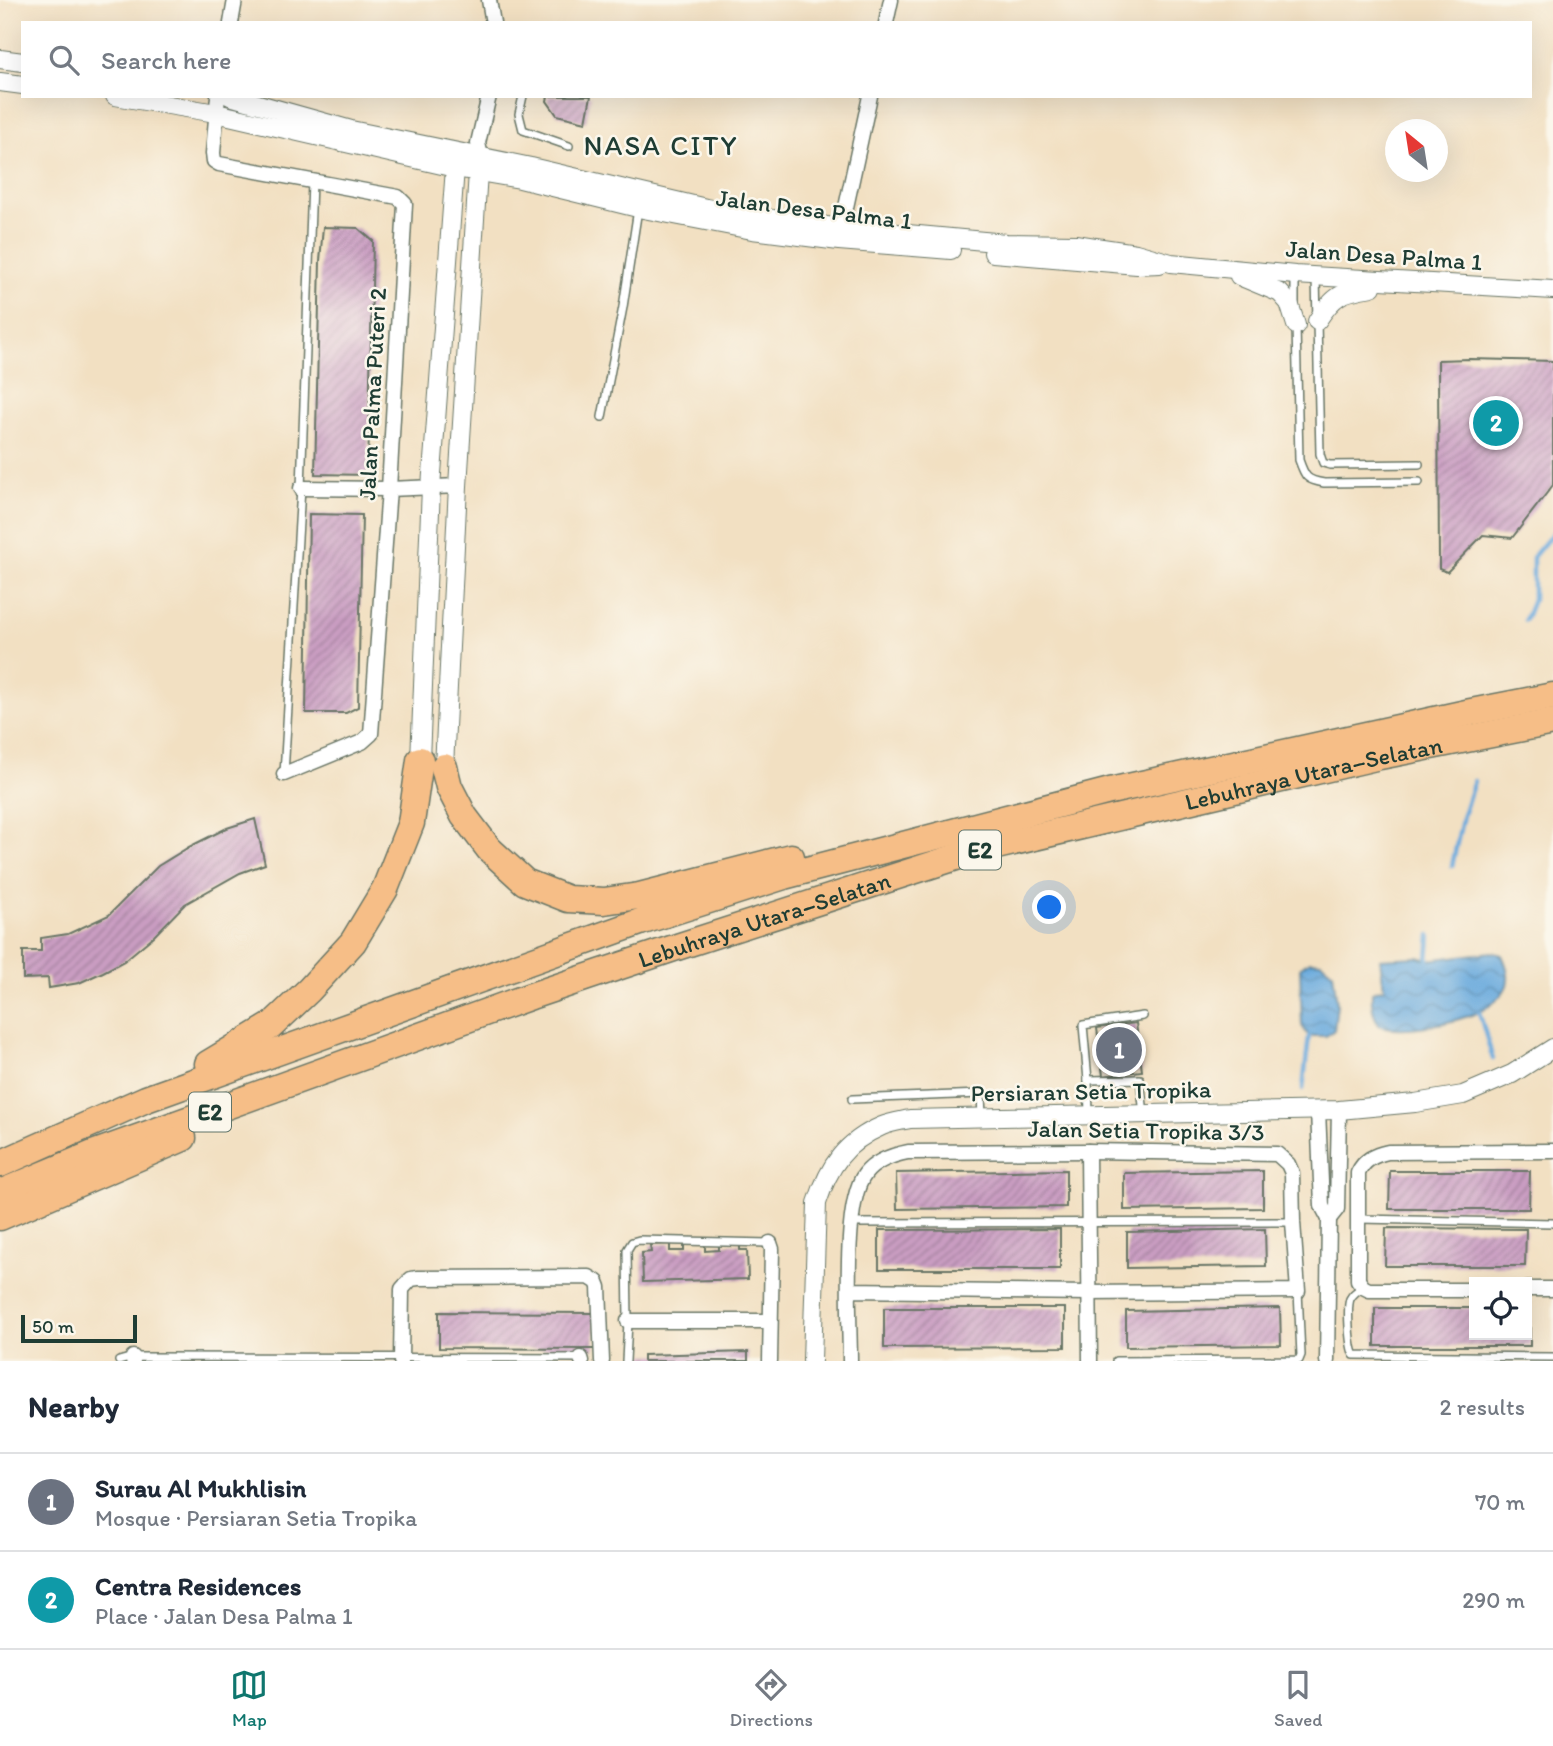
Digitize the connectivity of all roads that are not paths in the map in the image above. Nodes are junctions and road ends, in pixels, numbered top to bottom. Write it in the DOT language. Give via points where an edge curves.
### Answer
graph roads {
  1 [pos="235,0"];
  2 [pos="489,0"];
  3 [pos="891,0"];
  4 [pos="231,21"];
  5 [pos="494,21"];
  6 [pos="886,21"];
  7 [pos="0,59"];
  8 [pos="21,62"];
  9 [pos="0,82"];
  10 [pos="21,85"];
  11 [pos="138,98"];
  12 [pos="237,98"];
  13 [pos="489,98"];
  14 [pos="523,98"];
  15 [pos="870,98"];
  16 [pos="217,105"];
  17 [pos="569,146"];
  18 [pos="479,157"];
  19 [pos="458,161"];
  20 [pos="312,182"];
  21 [pos="638,208"];
  22 [pos="841,234"];
  23 [pos="1220,268"];
  24 [pos="1295,275"];
  25 [pos="1316,276"];
  26 [pos="1407,282"];
  27 [pos="1553,290"];
  28 [pos="1317,321"];
  29 [pos="1296,325"];
  30 [pos="602,417"];
  31 [pos="1419,464"];
  32 [pos="1380,465"];
  33 [pos="1419,482"];
  34 [pos="1379,483"];
  35 [pos="431,486"];
  36 [pos="458,486"];
  37 [pos="301,488"];
  38 [pos="389,489"];
  39 [pos="1553,695"];
  40 [pos="1553,722"];
  41 [pos="432,763"];
  42 [pos="284,774"];
  43 [pos="1110,791"];
  44 [pos="1143,1016"];
  45 [pos="423,1035"];
  46 [pos="1553,1048"];
  47 [pos="1088,1080"];
  48 [pos="146,1099"];
  49 [pos="852,1099"];
  50 [pos="1318,1110"];
  51 [pos="1339,1110"];
  52 [pos="1144,1114"];
  53 [pos="1090,1115"];
  54 [pos="982,1117"];
  55 [pos="1088,1151"];
  56 [pos="1553,1151"];
  57 [pos="1338,1163"];
  58 [pos="0,1164"];
  59 [pos="1320,1164"];
  60 [pos="0,1193"];
  61 [pos="0,1217"];
  62 [pos="1329,1219"];
  63 [pos="1359,1219"];
  64 [pos="1089,1222"];
  65 [pos="1293,1222"];
  66 [pos="850,1223"];
  67 [pos="1553,1223"];
  68 [pos="769,1243"];
  69 [pos="1366,1289"];
  70 [pos="1553,1289"];
  71 [pos="849,1290"];
  72 [pos="1469,1290"];
  73 [pos="1532,1290"];
  74 [pos="1298,1291"];
  75 [pos="1089,1293"];
  76 [pos="628,1321"];
  77 [pos="770,1321"];
  78 [pos="1553,1357"];
  79 [pos="401,1359"];
  80 [pos="129,1360"];
  81 [pos="582,1360"];
  82 [pos="602,1361"];
  83 [pos="626,1361"];
  84 [pos="770,1361"];
  85 [pos="812,1361"];
  86 [pos="850,1361"];
  87 [pos="1090,1361"];
  88 [pos="1116,1361"];
  89 [pos="1327,1361"];
  1 -- 4 [label="street"];
  2 -- 5 [label="street"];
  3 -- 6 [label="street"];
  7 -- 8 [label="street"];
  9 -- 10 [label="street"];
  11 -- 16 [label="street"];
  12 -- 19 [label="street"];
  13 -- 18 [label="street"];
  14 -- 17 [label="lane" via="519,114 523,130"];
  15 -- 22 [label="street"];
  16 -- 19 [label="street"];
  16 -- 20 [label="street, Jalan Palma Puteri 2" via="214,161"];
  18 -- 19 [label="street, Jalan Desa Palma 1"];
  18 -- 19 [label="street"];
  18 -- 21 [label="street, Jalan Desa Palma 1" via="520,179"];
  18 -- 22 [label="street, Jalan Desa Palma 1"];
  18 -- 36 [label="street"];
  19 -- 35 [label="street"];
  20 -- 37 [label="lane"];
  20 -- 38 [label="street, Jalan Palma Puteri 2" via="398,197 405,204"];
  21 -- 22 [label="street, Jalan Desa Palma 1" via="752,230"];
  21 -- 30 [label="lane"];
  22 -- 23 [label="street, Jalan Desa Palma 1" via="1137,265"];
  23 -- 24 [label="street, Jalan Desa Palma 1"];
  23 -- 29 [label="street" via="1280,293 1289,303"];
  24 -- 25 [label="street, Jalan Desa Palma 1"];
  24 -- 29 [label="lane"];
  25 -- 26 [label="street, Jalan Desa Palma 1"];
  25 -- 28 [label="lane"];
  26 -- 27 [label="street, Jalan Desa Palma 1"];
  26 -- 28 [label="street" via="1347,291 1327,305"];
  28 -- 32 [label="lane" via="1323,463"];
  29 -- 34 [label="lane" via="1299,460 1304,474 1324,483"];
  31 -- 32 [label="lane"];
  32 -- 34 [label="lane"];
  33 -- 34 [label="lane"];
  35 -- 36 [label="street"];
  35 -- 38 [label="street"];
  35 -- 41 [label="street"];
  36 -- 41 [label="street"];
  37 -- 38 [label="street"];
  37 -- 42 [label="lane"];
  38 -- 42 [label="street, Jalan Palma Puteri 2" via="371,734 362,742"];
  39 -- 43 [label="highway, Lebuhraya Utara–Selatan / E2"];
  40 -- 45 [label="highway, Lebuhraya Utara–Selatan / E2" via="1380,756 975,851"];
  41 -- 43 [label="highway" via="489,849 525,882 568,899 604,901 639,897 1015,798"];
  41 -- 48 [label="highway" via="385,889 352,942 271,1026"];
  43 -- 48 [label="highway, Lebuhraya Utara–Selatan / E2" via="784,876 640,922"];
  44 -- 47 [label="lane" via="1083,1024"];
  45 -- 60 [label="highway, Lebuhraya Utara–Selatan / E2" via="93,1154"];
  45 -- 61 [label="highway"];
  46 -- 51 [label="street, Persiaran Setia Tropika" via="1512,1074 1462,1095"];
  47 -- 52 [label="lane" via="1140,1079"];
  47 -- 53 [label="lane"];
  48 -- 58 [label="highway, Lebuhraya Utara–Selatan / E2"];
  49 -- 54 [label="lane" via="981,1094"];
  50 -- 51 [label="street, Persiaran Setia Tropika"];
  50 -- 52 [label="street, Persiaran Setia Tropika"];
  50 -- 59 [label="street"];
  51 -- 57 [label="street"];
  52 -- 53 [label="street, Persiaran Setia Tropika"];
  53 -- 54 [label="street, Persiaran Setia Tropika"];
  54 -- 85 [label="street, Persiaran Setia Tropika" via="909,1119 884,1125 861,1137 833,1164 817,1203"];
  55 -- 64 [label="street"];
  55 -- 65 [label="street, Jalan Setia Tropika 3/3" via="1277,1154 1292,1173"];
  55 -- 66 [label="street, Jalan Setia Tropika 3/3" via="896,1154 874,1165 860,1182"];
  56 -- 63 [label="street" via="1380,1153 1366,1161 1359,1174"];
  57 -- 59 [label="street"];
  57 -- 62 [label="street" via="1337,1209"];
  59 -- 62 [label="street" via="1322,1206"];
  62 -- 89 [label="street"];
  63 -- 67 [label="lane"];
  63 -- 69 [label="street" via="1358,1280"];
  64 -- 65 [label="lane"];
  64 -- 66 [label="lane"];
  64 -- 75 [label="street"];
  65 -- 74 [label="street, Jalan Setia Tropika 3/3"];
  66 -- 71 [label="street"];
  68 -- 76 [label="lane" via="632,1242 627,1250"];
  68 -- 77 [label="street"];
  69 -- 72 [label="street"];
  69 -- 78 [label="lane" via="1355,1292 1349,1302 1354,1355"];
  70 -- 73 [label="street"];
  71 -- 75 [label="street"];
  71 -- 86 [label="street"];
  74 -- 75 [label="street"];
  74 -- 88 [label="lane" via="1299,1360"];
  75 -- 87 [label="street"];
  76 -- 77 [label="street"];
  76 -- 83 [label="lane"];
  77 -- 84 [label="street"];
  79 -- 80 [label="lane"];
  79 -- 81 [label="lane"];
  79 -- 82 [label="street" via="401,1296 411,1279 589,1277 597,1282 600,1294"];
}
